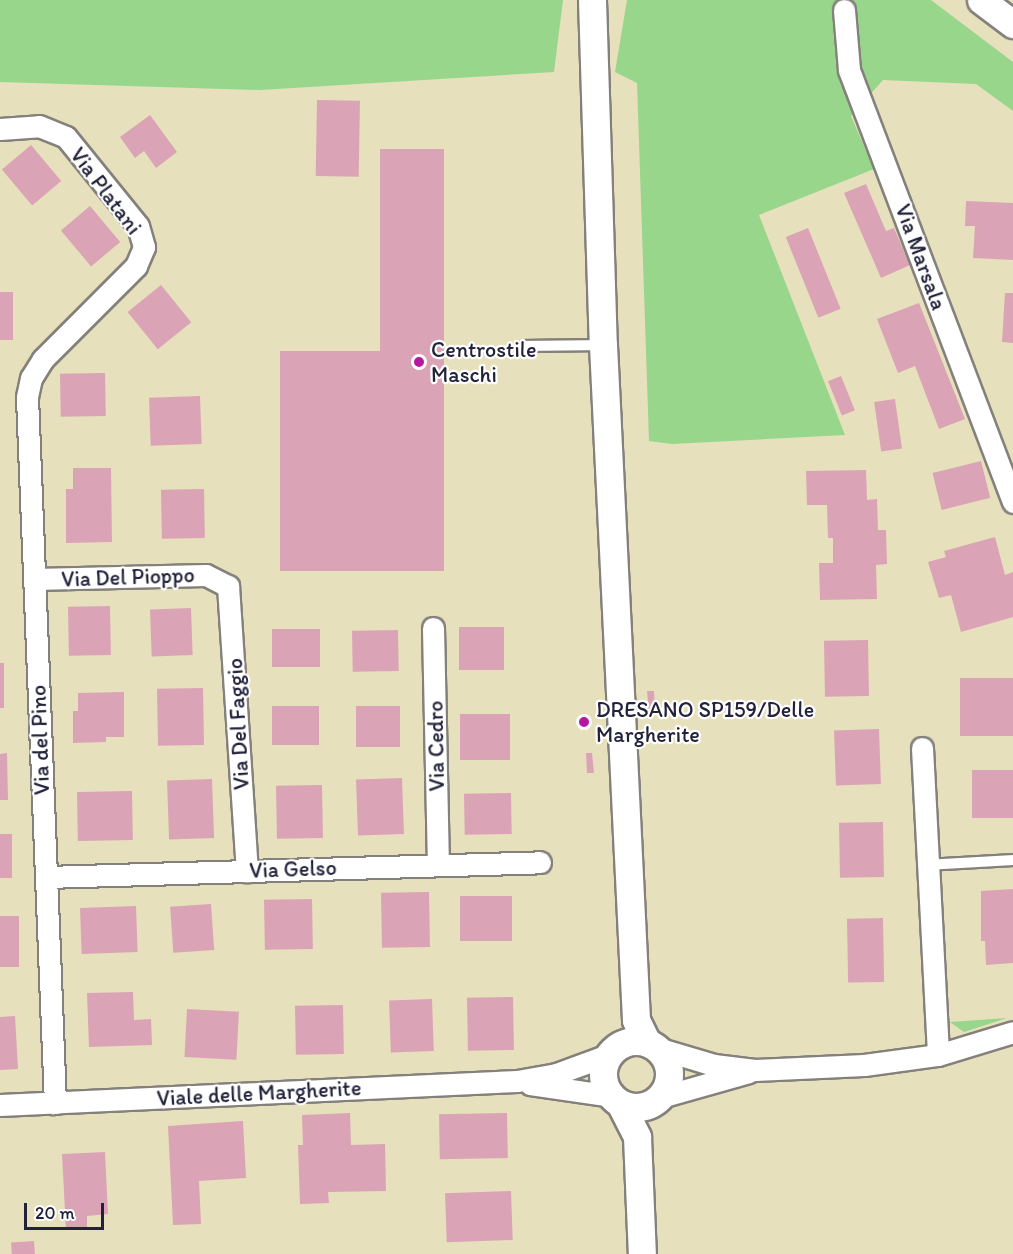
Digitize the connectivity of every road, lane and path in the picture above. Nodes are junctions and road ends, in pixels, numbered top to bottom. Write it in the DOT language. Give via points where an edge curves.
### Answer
graph roads {
  1 [pos="592,0"];
  2 [pos="605,0"];
  3 [pos="981,0"];
  4 [pos="844,10"];
  5 [pos="1013,24"];
  6 [pos="593,42"];
  7 [pos="0,129"];
  8 [pos="603,345"];
  9 [pos="525,346"];
  10 [pos="31,378"];
  11 [pos="1013,502"];
  12 [pos="34,579"];
  13 [pos="222,580"];
  14 [pos="433,628"];
  15 [pos="922,748"];
  16 [pos="1013,860"];
  17 [pos="540,862"];
  18 [pos="438,865"];
  19 [pos="925,865"];
  20 [pos="247,871"];
  21 [pos="46,877"];
  22 [pos="1013,1032"];
  23 [pos="635,1042"];
  24 [pos="938,1055"];
  25 [pos="755,1070"];
  26 [pos="518,1082"];
  27 [pos="615,1100"];
  28 [pos="656,1100"];
  29 [pos="55,1103"];
  30 [pos="0,1105"];
  31 [pos="637,1137"];
  32 [pos="642,1254"];
  1 -- 6 [label="street"];
  2 -- 6 [label="street"];
  3 -- 5 [label="street"];
  4 -- 11 [label="street, Via Marsala" via="849,70"];
  6 -- 8 [label="street"];
  7 -- 10 [label="street, Via Platani" via="34,125 60,133 138,226 143,239 142,255 136,266 48,353"];
  8 -- 9 [label="lane"];
  8 -- 23 [label="street"];
  10 -- 12 [label="street, Via del Pino" via="27,406"];
  12 -- 13 [label="street, Via Del Pioppo" via="206,574"];
  12 -- 21 [label="street, Via del Pino"];
  13 -- 20 [label="street, Via Del Faggio" via="231,599"];
  14 -- 18 [label="street, Via Cedro"];
  15 -- 19 [label="street"];
  16 -- 19 [label="lane"];
  17 -- 18 [label="street, Via Gelso"];
  18 -- 20 [label="street, Via Gelso"];
  19 -- 24 [label="street"];
  20 -- 21 [label="street, Via Gelso"];
  21 -- 29 [label="street, Via del Pino"];
  22 -- 24 [label="street"];
  23 -- 25 [label="street" via="714,1065"];
  23 -- 26 [label="street, Viale delle Margherite" via="556,1074"];
  23 -- 27 [label="street" via="603,1076"];
  23 -- 28 [label="street" via="668,1066 669,1077"];
  24 -- 25 [label="street" via="864,1065"];
  25 -- 28 [label="street"];
  26 -- 27 [label="street, Viale delle Margherite"];
  26 -- 29 [label="street, Viale delle Margherite"];
  27 -- 28 [label="street" via="630,1107"];
  27 -- 31 [label="street"];
  28 -- 31 [label="street"];
  29 -- 30 [label="street, Viale delle Margherite"];
  31 -- 32 [label="street"];
}
